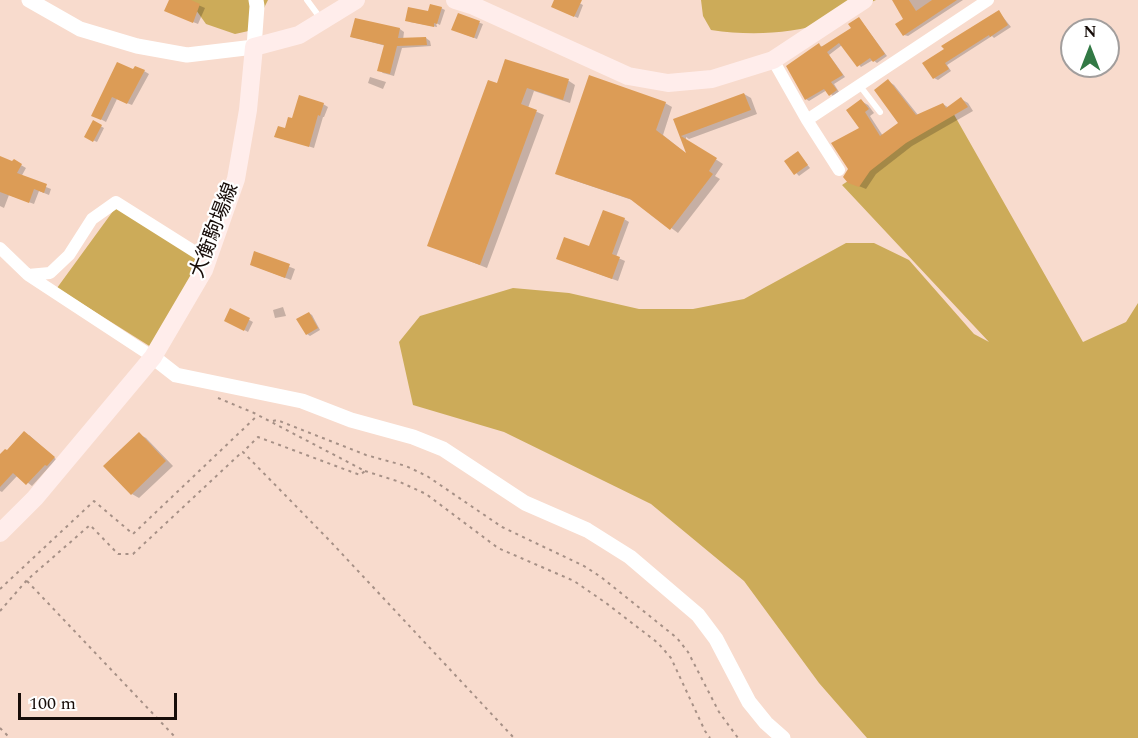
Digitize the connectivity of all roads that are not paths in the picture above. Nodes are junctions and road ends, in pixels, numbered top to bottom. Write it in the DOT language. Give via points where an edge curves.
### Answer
graph roads {
  1 [pos="29,0"];
  2 [pos="256,0"];
  3 [pos="307,0"];
  4 [pos="356,0"];
  5 [pos="455,0"];
  6 [pos="864,0"];
  7 [pos="988,0"];
  8 [pos="322,21"];
  9 [pos="254,47"];
  10 [pos="772,60"];
  11 [pos="860,86"];
  12 [pos="880,112"];
  13 [pos="807,120"];
  14 [pos="839,170"];
  15 [pos="0,248"];
  16 [pos="208,260"];
  17 [pos="28,275"];
  18 [pos="153,357"];
  19 [pos="0,533"];
  20 [pos="783,738"];
  1 -- 9 [label="street" via="80,29 137,46 187,55"];
  2 -- 9 [label="street"];
  3 -- 8 [label="lane"];
  4 -- 8 [label="main road"];
  5 -- 10 [label="main road" via="638,78 668,83 712,79"];
  6 -- 10 [label="main road"];
  7 -- 11 [label="street"];
  8 -- 9 [label="main road" via="298,35"];
  9 -- 16 [label="main road, 大衡駒場線" via="236,179"];
  10 -- 13 [label="street"];
  11 -- 12 [label="lane"];
  11 -- 13 [label="street"];
  13 -- 14 [label="street"];
  15 -- 17 [label="street"];
  16 -- 17 [label="street" via="116,202 92,219 69,255 50,273"];
  16 -- 18 [label="main road, 大衡駒場線"];
  17 -- 18 [label="street"];
  18 -- 19 [label="main road, 大衡駒場線" via="35,498"];
  18 -- 20 [label="street" via="176,375 302,401 413,437 443,449 525,502 587,530 630,557 698,615 716,639 749,702"];
}
